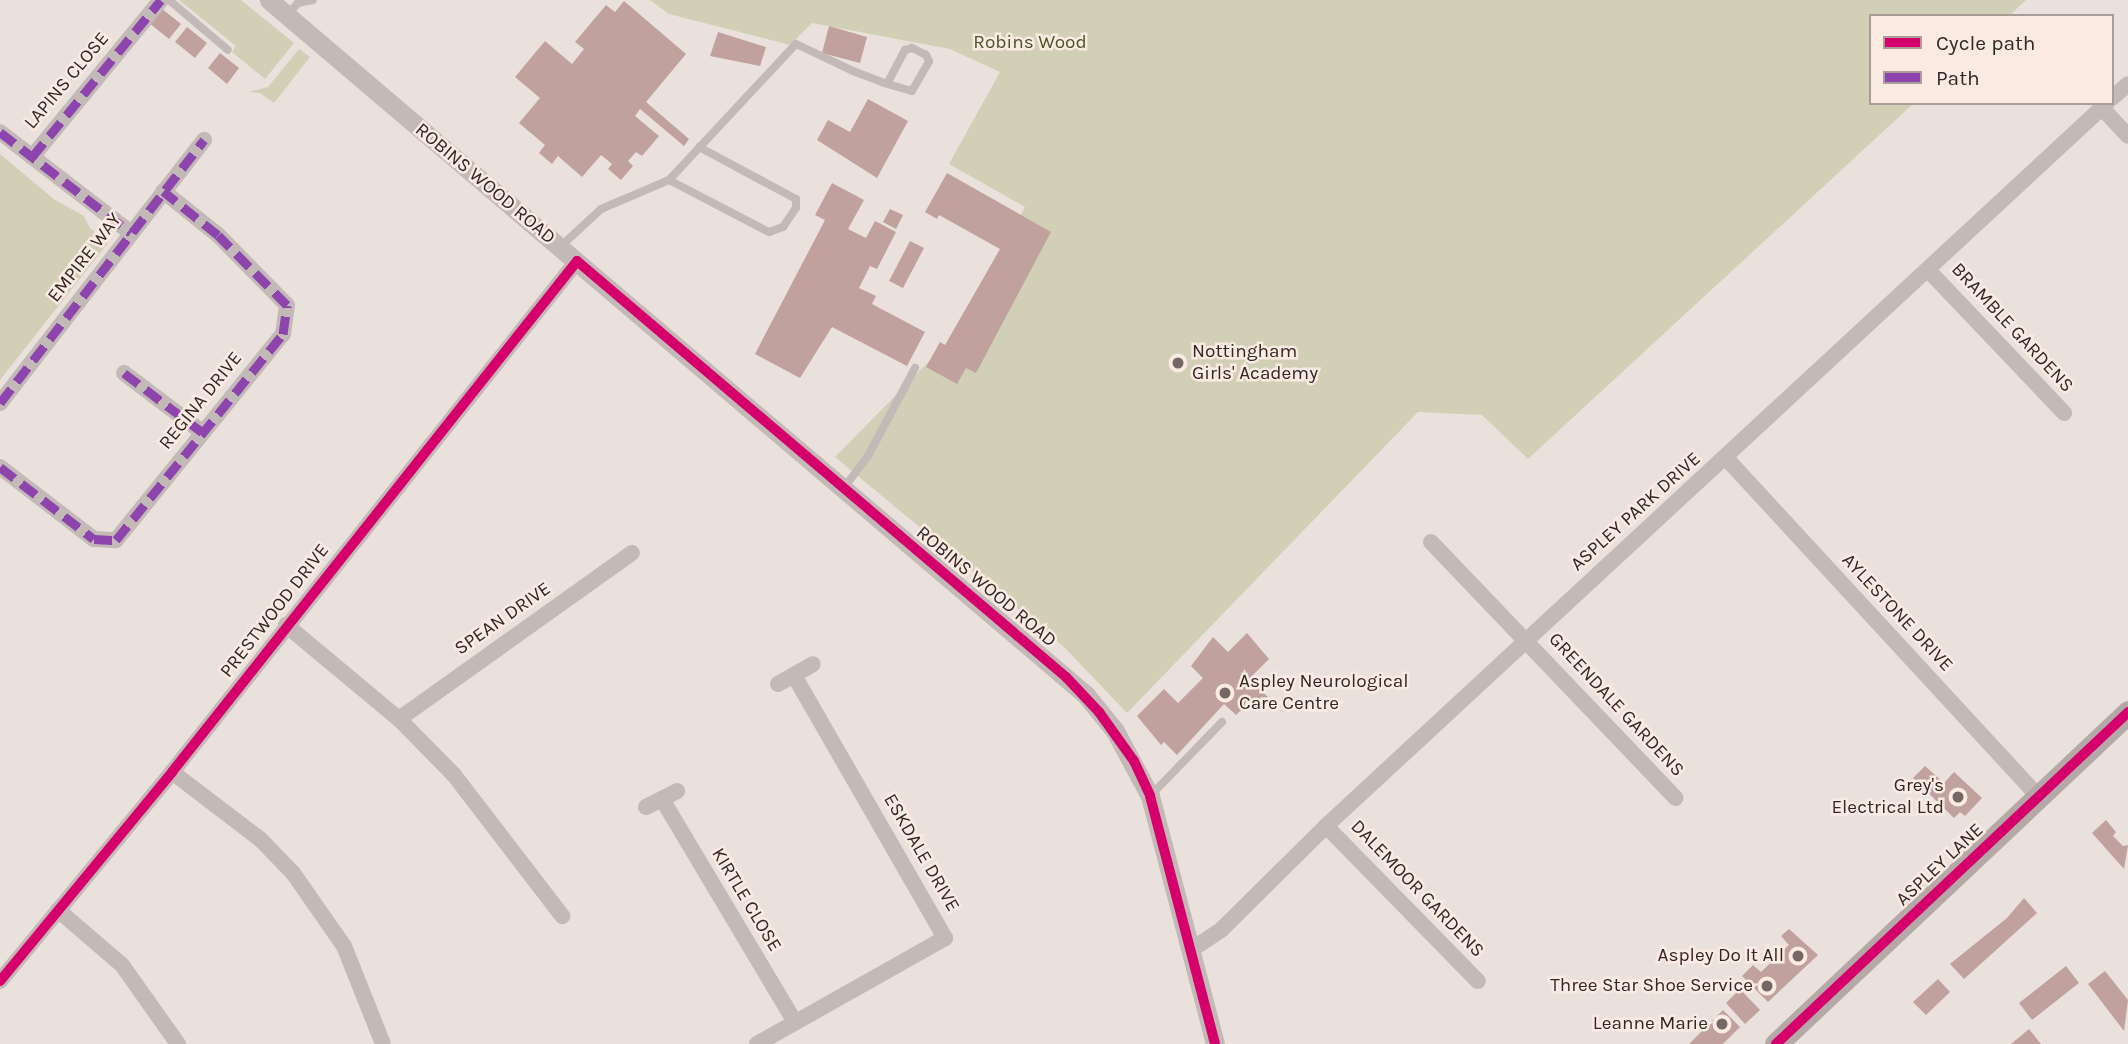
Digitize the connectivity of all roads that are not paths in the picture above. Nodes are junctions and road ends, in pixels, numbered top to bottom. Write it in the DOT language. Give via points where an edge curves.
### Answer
graph roads {
  1 [pos="161,0"];
  2 [pos="169,0"];
  3 [pos="269,0"];
  4 [pos="313,0"];
  5 [pos="287,15"];
  6 [pos="228,50"];
  7 [pos="887,84"];
  8 [pos="2128,84"];
  9 [pos="2114,97"];
  10 [pos="2105,105"];
  11 [pos="2108,105"];
  12 [pos="0,132"];
  13 [pos="2128,136"];
  14 [pos="204,139"];
  15 [pos="699,147"];
  16 [pos="32,157"];
  17 [pos="669,180"];
  18 [pos="163,191"];
  19 [pos="131,233"];
  20 [pos="560,247"];
  21 [pos="577,261"];
  22 [pos="1929,271"];
  23 [pos="915,368"];
  24 [pos="124,373"];
  25 [pos="0,402"];
  26 [pos="2064,414"];
  27 [pos="202,432"];
  28 [pos="1726,458"];
  29 [pos="1,469"];
  30 [pos="844,489"];
  31 [pos="1432,542"];
  32 [pos="632,553"];
  33 [pos="286,625"];
  34 [pos="1527,640"];
  35 [pos="813,664"];
  36 [pos="794,675"];
  37 [pos="778,684"];
  38 [pos="2128,712"];
  39 [pos="399,719"];
  40 [pos="1222,722"];
  41 [pos="172,772"];
  42 [pos="677,791"];
  43 [pos="1150,796"];
  44 [pos="2038,796"];
  45 [pos="1675,798"];
  46 [pos="662,799"];
  47 [pos="646,807"];
  48 [pos="1326,826"];
  49 [pos="58,911"];
  50 [pos="562,916"];
  51 [pos="1189,943"];
  52 [pos="0,981"];
  53 [pos="1478,981"];
  54 [pos="794,1022"];
  55 [pos="178,1044"];
  56 [pos="383,1044"];
  57 [pos="757,1044"];
  58 [pos="1215,1044"];
  59 [pos="1776,1044"];
  1 -- 16 [label="street, LAPINS CLOSE"];
  2 -- 6 [label="lane"];
  3 -- 5 [label="street, ROBINS WOOD ROAD"];
  4 -- 5 [label="lane" via="298,3"];
  5 -- 20 [label="street, ROBINS WOOD ROAD"];
  7 -- 7 [label="lane" via="912,91 929,61 926,55 912,48 905,50"];
  7 -- 15 [label="lane" via="796,44"];
  8 -- 9 [label="street, ASPLEY PARK DRIVE"];
  10 -- 22 [label="street, ASPLEY PARK DRIVE"];
  11 -- 13 [label="street"];
  12 -- 16 [label="street"];
  14 -- 18 [label="street, EMPIRE WAY"];
  15 -- 17 [label="lane"];
  15 -- 17 [label="lane" via="796,199 796,208 783,227 769,232"];
  16 -- 19 [label="street"];
  17 -- 20 [label="lane" via="601,209"];
  18 -- 19 [label="street, EMPIRE WAY"];
  18 -- 27 [label="street, REGINA DRIVE" via="218,235 287,305 283,334"];
  19 -- 25 [label="street, EMPIRE WAY"];
  20 -- 21 [label="street, ROBINS WOOD ROAD"];
  21 -- 30 [label="street, ROBINS WOOD ROAD"];
  21 -- 33 [label="street, PRESTWOOD DRIVE"];
  22 -- 26 [label="street, BRAMBLE GARDENS"];
  22 -- 28 [label="street, ASPLEY PARK DRIVE"];
  23 -- 30 [label="lane" via="869,456"];
  24 -- 27 [label="street"];
  27 -- 29 [label="street, REGINA DRIVE" via="116,540 94,539"];
  28 -- 34 [label="street, ASPLEY PARK DRIVE"];
  28 -- 44 [label="street, AYLESTONE DRIVE"];
  30 -- 43 [label="street, ROBINS WOOD ROAD" via="1086,695 1121,741"];
  31 -- 34 [label="street, GREENDALE GARDENS"];
  32 -- 39 [label="street, SPEAN DRIVE"];
  33 -- 39 [label="street"];
  33 -- 41 [label="street, PRESTWOOD DRIVE"];
  34 -- 45 [label="street, GREENDALE GARDENS"];
  34 -- 48 [label="street, ASPLEY PARK DRIVE"];
  35 -- 36 [label="street"];
  36 -- 37 [label="street"];
  36 -- 54 [label="street, ESKDALE DRIVE" via="945,938"];
  38 -- 44 [label="main road, ASPLEY LANE"];
  39 -- 50 [label="street" via="486,813"];
  40 -- 43 [label="lane"];
  41 -- 49 [label="street, PRESTWOOD DRIVE"];
  41 -- 56 [label="street" via="260,839 293,873 345,946"];
  42 -- 46 [label="street"];
  43 -- 51 [label="street, ROBINS WOOD ROAD"];
  44 -- 59 [label="main road, ASPLEY LANE"];
  46 -- 47 [label="street"];
  46 -- 54 [label="street, KIRTLE CLOSE"];
  48 -- 51 [label="street, ASPLEY PARK DRIVE" via="1221,930 1200,944"];
  48 -- 53 [label="street, DALEMOOR GARDENS"];
  49 -- 52 [label="street, PRESTWOOD DRIVE"];
  49 -- 55 [label="street" via="122,965"];
  51 -- 58 [label="street, ROBINS WOOD ROAD"];
  54 -- 57 [label="street, ESKDALE DRIVE"];
}
